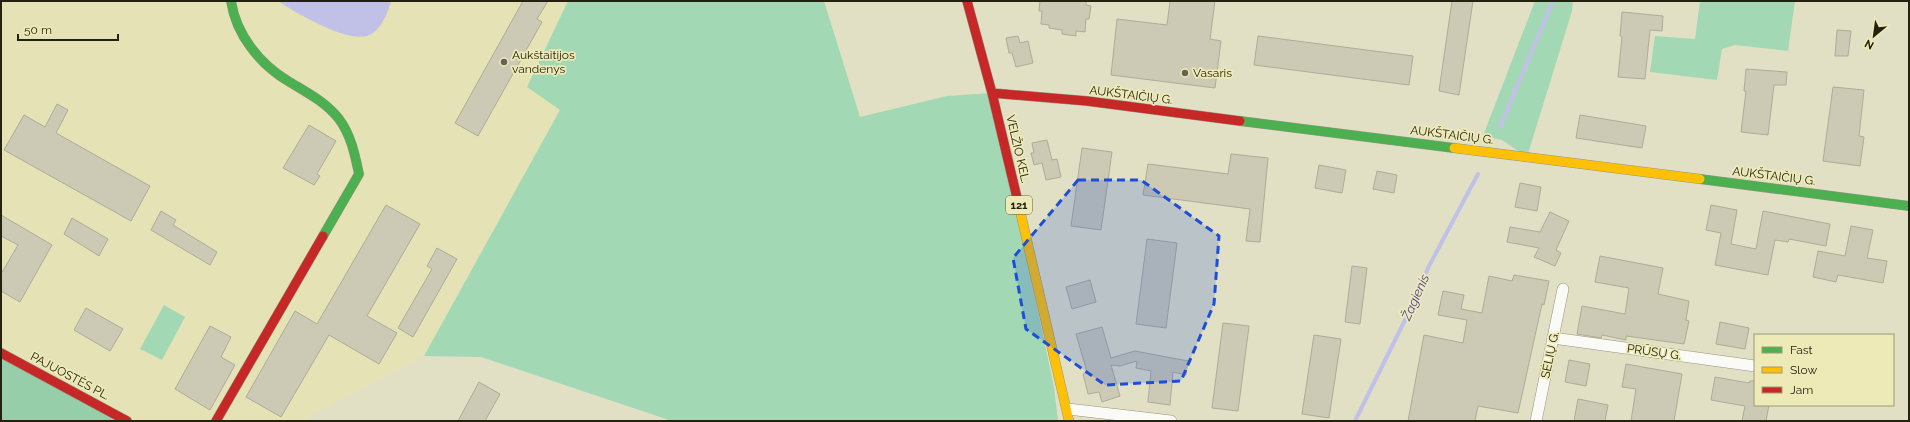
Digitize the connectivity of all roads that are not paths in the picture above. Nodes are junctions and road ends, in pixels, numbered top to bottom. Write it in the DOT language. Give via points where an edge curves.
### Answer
graph roads {
  1 [pos="231,1"];
  2 [pos="967,1"];
  3 [pos="992,93"];
  4 [pos="1909,206"];
  5 [pos="1563,290"];
  6 [pos="1553,338"];
  7 [pos="1,353"];
  8 [pos="1754,366"];
  9 [pos="1068,409"];
  10 [pos="127,421"];
  11 [pos="216,421"];
  12 [pos="1069,421"];
  13 [pos="1171,421"];
  14 [pos="1536,421"];
  1 -- 11 [label="main road" via="232,11 240,29 271,70 317,98 335,114 350,136 359,174"];
  2 -- 3 [label="main road, VELŽIO KEL. / 121"];
  3 -- 4 [label="main road, AUKŠTAIČIŲ G." via="1101,103"];
  3 -- 9 [label="main road, VELŽIO KEL. / 121"];
  5 -- 6 [label="street, SĖLIŲ G."];
  6 -- 8 [label="street, PRŪSŲ G."];
  6 -- 14 [label="street, SĖLIŲ G."];
  7 -- 10 [label="main road, PAJUOSTĖS PL."];
  9 -- 12 [label="main road, VELŽIO KEL. / 121"];
  9 -- 13 [label="street"];
}
